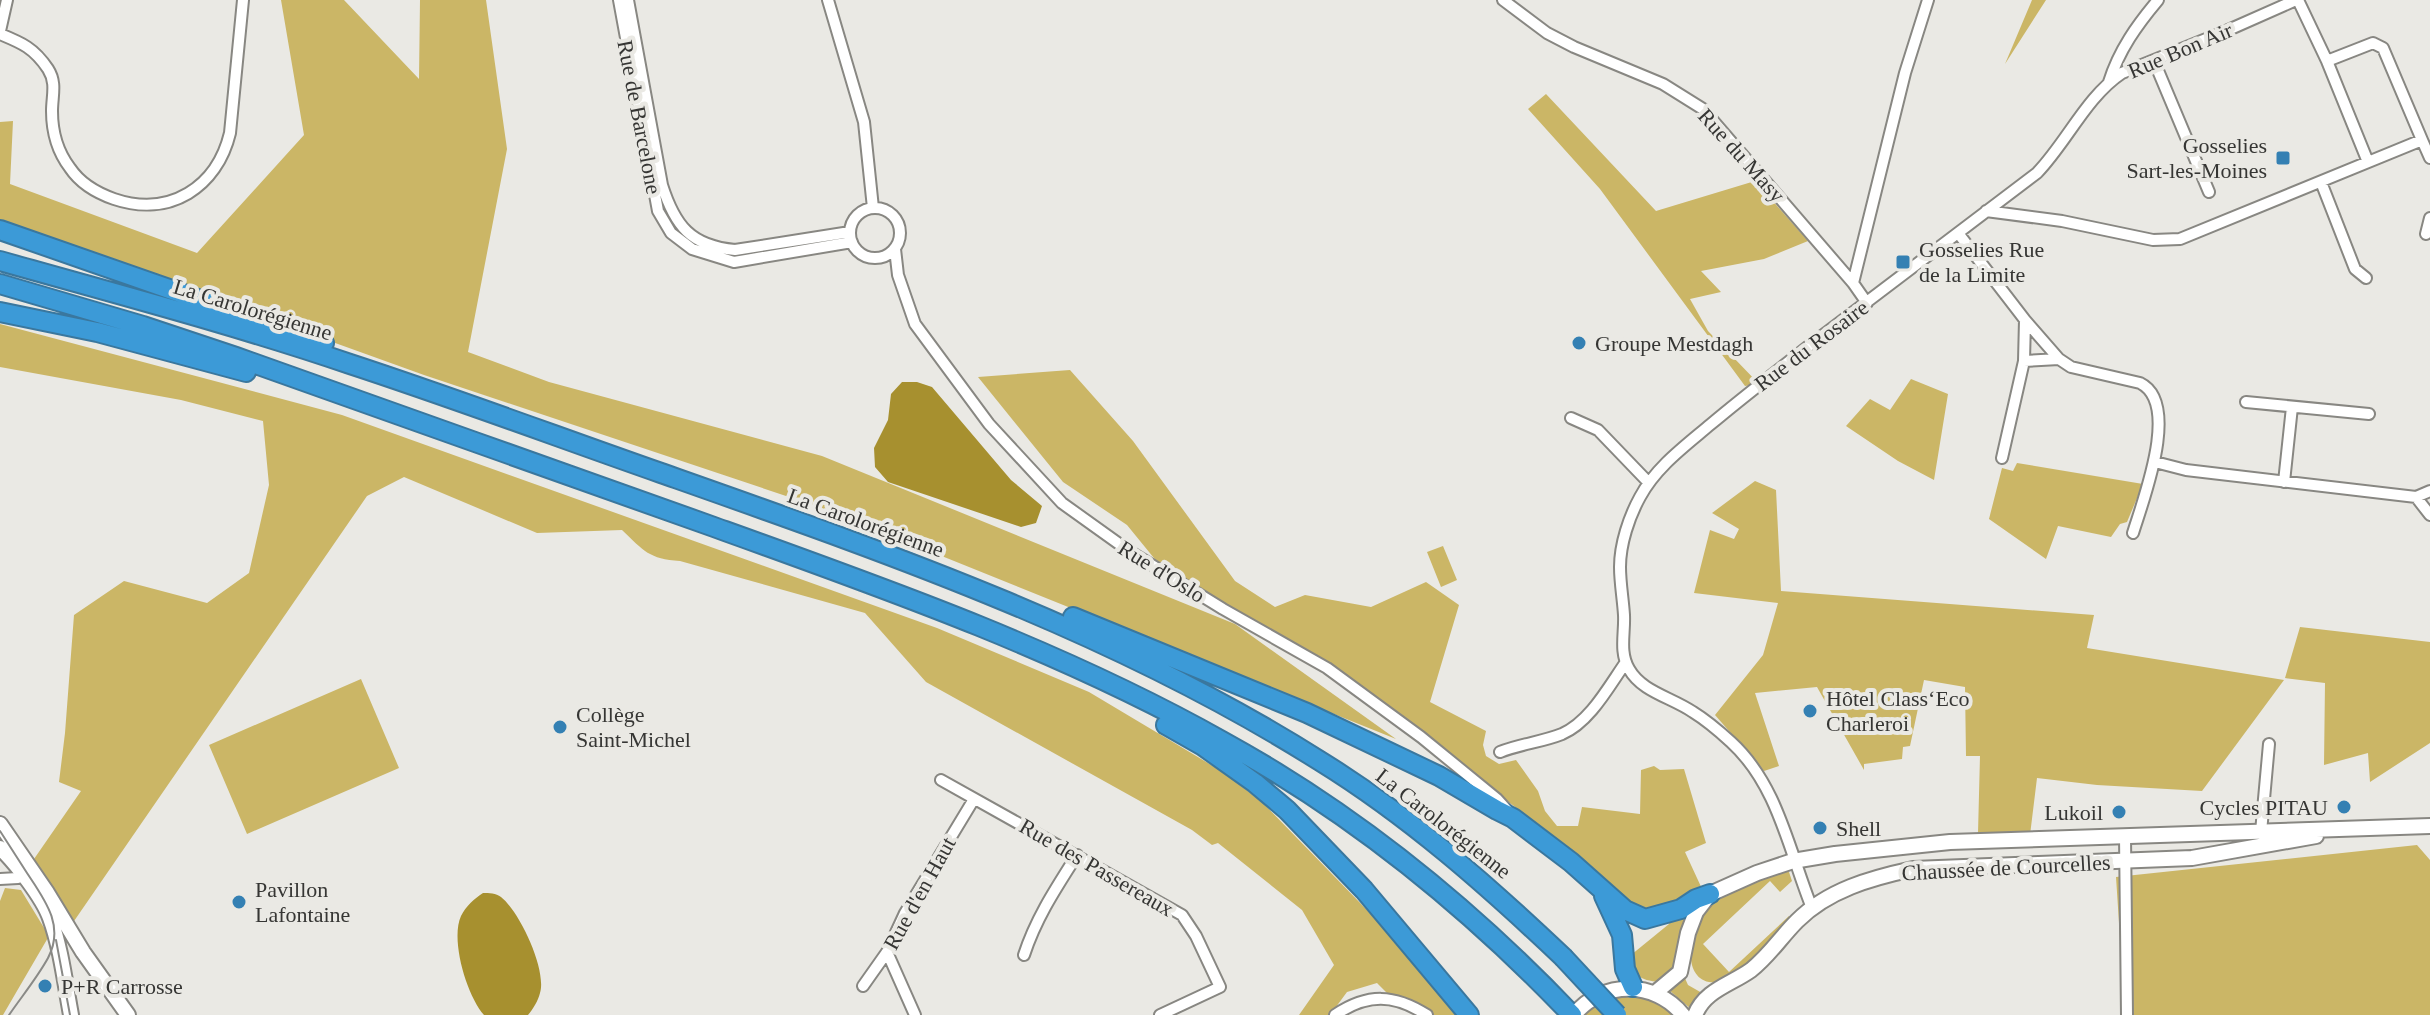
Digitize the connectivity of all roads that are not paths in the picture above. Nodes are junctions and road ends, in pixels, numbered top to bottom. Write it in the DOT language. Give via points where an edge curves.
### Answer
graph roads {
  1 [pos="7,0"];
  2 [pos="243,0"];
  3 [pos="619,0"];
  4 [pos="628,0"];
  5 [pos="828,0"];
  6 [pos="1503,0"];
  7 [pos="1928,0"];
  8 [pos="2158,0"];
  9 [pos="2297,0"];
  10 [pos="0,32"];
  11 [pos="2154,61"];
  12 [pos="2327,61"];
  13 [pos="2109,82"];
  14 [pos="2422,140"];
  15 [pos="2430,158"];
  16 [pos="2368,162"];
  17 [pos="2321,182"];
  18 [pos="2209,192"];
  19 [pos="873,208"];
  20 [pos="1986,211"];
  21 [pos="2430,218"];
  22 [pos="0,230"];
  23 [pos="1958,233"];
  24 [pos="2426,234"];
  25 [pos="851,237"];
  26 [pos="895,249"];
  27 [pos="0,261"];
  28 [pos="2366,278"];
  29 [pos="1853,283"];
  30 [pos="0,284"];
  31 [pos="1867,303"];
  32 [pos="0,312"];
  33 [pos="2025,320"];
  34 [pos="2059,359"];
  35 [pos="2024,361"];
  36 [pos="351,364"];
  37 [pos="301,380"];
  38 [pos="2246,402"];
  39 [pos="2292,407"];
  40 [pos="2369,414"];
  41 [pos="1571,418"];
  42 [pos="2002,458"];
  43 [pos="2155,462"];
  44 [pos="2284,482"];
  45 [pos="1649,483"];
  46 [pos="2430,491"];
  47 [pos="2416,497"];
  48 [pos="2430,515"];
  49 [pos="2133,533"];
  50 [pos="971,587"];
  51 [pos="1626,662"];
  52 [pos="1139,698"];
  53 [pos="2269,744"];
  54 [pos="1500,752"];
  55 [pos="941,780"];
  56 [pos="974,799"];
  57 [pos="1513,818"];
  58 [pos="0,824"];
  59 [pos="2430,826"];
  60 [pos="2125,836"];
  61 [pos="2259,840"];
  62 [pos="0,848"];
  63 [pos="1077,855"];
  64 [pos="1793,861"];
  65 [pos="2125,861"];
  66 [pos="27,873"];
  67 [pos="0,879"];
  68 [pos="1600,890"];
  69 [pos="1710,894"];
  70 [pos="1812,908"];
  71 [pos="69,952"];
  72 [pos="887,952"];
  73 [pos="1024,955"];
  74 [pos="863,986"];
  75 [pos="1633,987"];
  76 [pos="1655,993"];
  77 [pos="1468,1012"];
  78 [pos="71,1015"];
  79 [pos="119,1015"];
  80 [pos="128,1015"];
  81 [pos="915,1015"];
  82 [pos="1160,1015"];
  83 [pos="1335,1015"];
  84 [pos="1427,1015"];
  85 [pos="1573,1015"];
  86 [pos="1617,1015"];
  87 [pos="1683,1015"];
  88 [pos="1695,1015"];
  89 [pos="2127,1015"];
  1 -- 10 [label="street"];
  2 -- 10 [label="street" via="225,153 197,188 151,205 103,195 70,169 55,143 49,71 29,46"];
  3 -- 25 [label="street, Rue de Barcelone" via="658,211 671,233 692,249 734,262"];
  4 -- 25 [label="street, Rue de Barcelone" via="662,185 679,225 697,240 735,250"];
  5 -- 19 [label="street" via="864,122"];
  6 -- 29 [label="street, Rue du Masy" via="1547,33 1663,84 1703,109"];
  7 -- 29 [label="street"];
  8 -- 13 [label="street" via="2136,26"];
  9 -- 11 [label="street, Rue Bon Air"];
  9 -- 12 [label="street"];
  11 -- 13 [label="street, Rue Bon Air"];
  11 -- 18 [label="street"];
  12 -- 14 [label="street" via="2373,43 2383,48"];
  12 -- 16 [label="street"];
  13 -- 20 [label="street, Rue du Rosaire" via="2037,173"];
  14 -- 15 [label="street"];
  14 -- 16 [label="street"];
  16 -- 17 [label="street"];
  17 -- 20 [label="street" via="2180,239 2153,240"];
  17 -- 28 [label="street" via="2355,269"];
  19 -- 25 [label="street" via="857,216"];
  19 -- 26 [label="street" via="895,218 901,234"];
  20 -- 23 [label="street, Rue du Rosaire"];
  21 -- 24 [label="street"];
  22 -- 36 [label="highway" via="330,345"];
  23 -- 31 [label="street, Rue du Rosaire"];
  23 -- 33 [label="street"];
  25 -- 26 [label="street" via="856,249 871,258"];
  26 -- 57 [label="street, Rue d'Oslo" via="915,324 989,424 1062,503 1129,551 1327,668 1421,737"];
  27 -- 36 [label="highway, La Carolorégienne"];
  29 -- 31 [label="street, Rue du Masy"];
  30 -- 37 [label="highway"];
  31 -- 45 [label="street, Rue du Rosaire" via="1686,444"];
  32 -- 37 [label="highway" via="97,332 273,380"];
  33 -- 34 [label="street"];
  33 -- 35 [label="street"];
  34 -- 35 [label="street"];
  34 -- 43 [label="street" via="2071,367 2147,386 2158,404"];
  35 -- 42 [label="street"];
  36 -- 50 [label="highway, La Carolorégienne"];
  37 -- 52 [label="highway" via="926,605"];
  38 -- 39 [label="street"];
  39 -- 40 [label="street"];
  39 -- 44 [label="street"];
  41 -- 45 [label="street" via="1598,430"];
  43 -- 44 [label="street"];
  43 -- 49 [label="street"];
  44 -- 47 [label="street"];
  45 -- 51 [label="street, Rue du Rosaire" via="1631,517 1620,565"];
  46 -- 47 [label="street"];
  47 -- 48 [label="street"];
  50 -- 57 [label="highway" via="1005,590 1307,713"];
  50 -- 86 [label="highway, La Carolorégienne, bridge" via="1145,663 1323,762 1477,877"];
  51 -- 54 [label="street" via="1585,718 1565,733"];
  51 -- 64 [label="street" via="1638,681 1694,713 1753,765 1767,787"];
  52 -- 77 [label="highway" via="1154,717 1203,746 1287,810"];
  52 -- 85 [label="highway" via="1222,740 1389,849 1467,913"];
  53 -- 61 [label="street"];
  55 -- 56 [label="street, Rue des Passereaux"];
  56 -- 63 [label="street, Rue des Passereaux"];
  56 -- 72 [label="street, Rue d'en Haut"];
  57 -- 68 [label="highway"];
  58 -- 66 [label="main road"];
  59 -- 61 [label="main road, Chaussée de Courcelles"];
  60 -- 61 [label="main road, Chaussée de Courcelles"];
  60 -- 64 [label="main road, Chaussée de Courcelles" via="1950,842"];
  60 -- 65 [label="street"];
  61 -- 65 [label="main road, Chaussée de Courcelles" via="2192,858"];
  62 -- 66 [label="main road"];
  63 -- 73 [label="street" via="1032,930"];
  63 -- 82 [label="street, Rue des Passereaux" via="1182,915 1196,936 1220,987"];
  64 -- 69 [label="main road, Chaussée de Courcelles"];
  64 -- 70 [label="street"];
  65 -- 70 [label="main road, Chaussée de Courcelles" via="1913,869 1874,877"];
  65 -- 89 [label="street"];
  66 -- 67 [label="street"];
  66 -- 71 [label="main road"];
  66 -- 71 [label="main road"];
  68 -- 69 [label="highway" via="1645,919"];
  68 -- 75 [label="highway" via="1622,935 1625,969"];
  69 -- 76 [label="main road" via="1696,912 1680,972"];
  70 -- 88 [label="main road, Chaussée de Courcelles" via="1749,971 1705,998"];
  71 -- 78 [label="main road"];
  71 -- 79 [label="main road"];
  71 -- 80 [label="main road"];
  72 -- 74 [label="street, Rue d'en Haut"];
  72 -- 81 [label="street"];
  75 -- 76 [label="main road"];
  75 -- 85 [label="main road" via="1609,990"];
  76 -- 87 [label="main road"];
  83 -- 84 [label="street" via="1375,998 1403,1001"];
}
